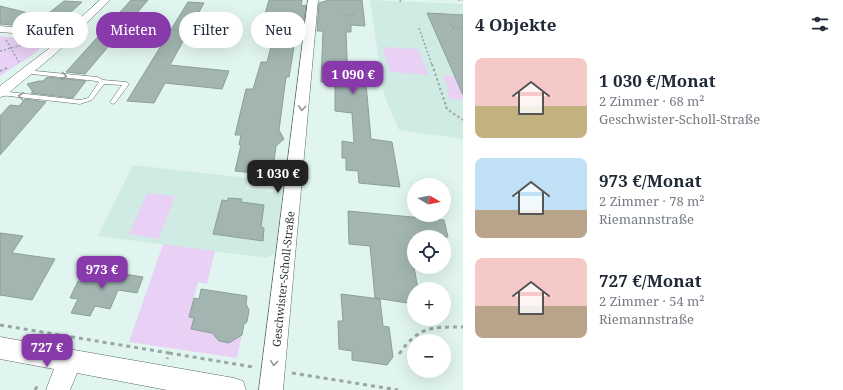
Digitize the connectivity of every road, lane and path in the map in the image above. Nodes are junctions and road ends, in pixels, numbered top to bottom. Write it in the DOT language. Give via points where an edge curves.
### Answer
graph roads {
  1 [pos="105,0"];
  2 [pos="313,0"];
  3 [pos="400,0"];
  4 [pos="458,0"];
  5 [pos="463,0"];
  6 [pos="401,3"];
  7 [pos="354,14"];
  8 [pos="88,16"];
  9 [pos="344,16"];
  10 [pos="451,24"];
  11 [pos="419,28"];
  12 [pos="463,28"];
  13 [pos="2,33"];
  14 [pos="12,34"];
  15 [pos="11,47"];
  16 [pos="55,48"];
  17 [pos="0,51"];
  18 [pos="7,71"];
  19 [pos="25,72"];
  20 [pos="102,82"];
  21 [pos="0,93"];
  22 [pos="113,102"];
  23 [pos="463,120"];
  24 [pos="463,327"];
  25 [pos="0,348"];
  26 [pos="399,354"];
  27 [pos="70,361"];
  28 [pos="58,390"];
  29 [pos="234,390"];
  30 [pos="271,390"];
  1 -- 8 [label="street"];
  2 -- 30 [label="street, Geschwister-Scholl-Straße, one-way"];
  3 -- 6 [label="path"];
  4 -- 5 [label="path"];
  7 -- 9 [label="path"];
  10 -- 12 [label="path" via="454,28"];
  11 -- 23 [label="path" via="448,109"];
  13 -- 14 [label="street"];
  13 -- 15 [label="path"];
  15 -- 17 [label="path"];
  15 -- 18 [label="path" via="20,62"];
  16 -- 19 [label="street"];
  19 -- 20 [label="lane, one-way" via="97,79"];
  19 -- 21 [label="street"];
  20 -- 21 [label="lane, one-way" via="90,99 80,102"];
  20 -- 22 [label="lane" via="126,84"];
  24 -- 26 [label="path" via="417,333"];
  25 -- 27 [label="street"];
  27 -- 28 [label="street"];
  27 -- 29 [label="street"];
}
